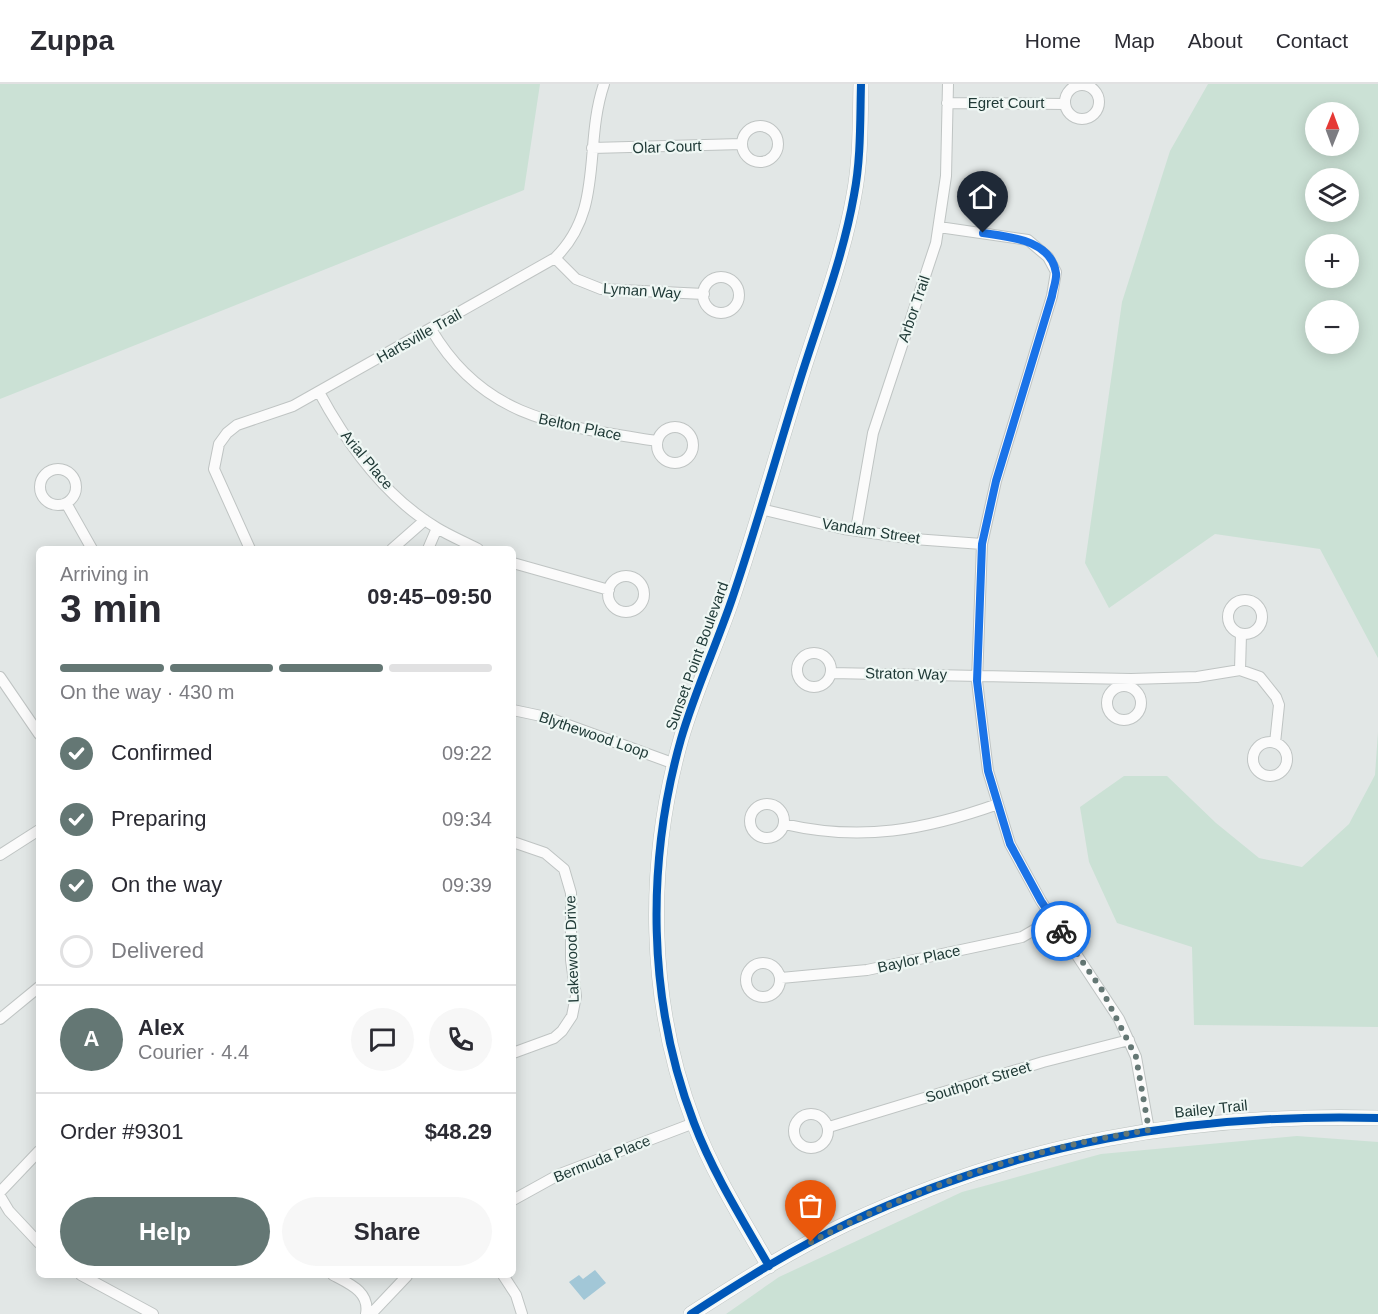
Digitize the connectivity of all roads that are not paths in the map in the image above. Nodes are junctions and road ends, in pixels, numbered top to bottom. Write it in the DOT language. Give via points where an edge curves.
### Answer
graph roads {
  1 [pos="604,84"];
  2 [pos="861,84"];
  3 [pos="948,84"];
  4 [pos="947,103"];
  5 [pos="1065,104"];
  6 [pos="742,144"];
  7 [pos="592,148"];
  8 [pos="939,227"];
  9 [pos="555,258"];
  10 [pos="704,294"];
  11 [pos="431,329"];
  12 [pos="319,392"];
  13 [pos="657,441"];
  14 [pos="66,503"];
  15 [pos="761,509"];
  16 [pos="425,520"];
  17 [pos="437,528"];
  18 [pos="856,530"];
  19 [pos="982,544"];
  20 [pos="90,546"];
  21 [pos="249,546"];
  22 [pos="395,546"];
  23 [pos="429,546"];
  24 [pos="472,546"];
  25 [pos="516,564"];
  26 [pos="609,590"];
  27 [pos="1241,634"];
  28 [pos="1240,670"];
  29 [pos="831,673"];
  30 [pos="977,676"];
  31 [pos="0,678"];
  32 [pos="516,711"];
  33 [pos="36,730"];
  34 [pos="1275,742"];
  35 [pos="675,764"];
  36 [pos="998,804"];
  37 [pos="784,824"];
  38 [pos="36,832"];
  39 [pos="516,843"];
  40 [pos="0,855"];
  41 [pos="1053,919"];
  42 [pos="781,978"];
  43 [pos="36,989"];
  44 [pos="0,1019"];
  45 [pos="1128,1040"];
  46 [pos="516,1052"];
  47 [pos="1378,1118"];
  48 [pos="693,1123"];
  49 [pos="829,1127"];
  50 [pos="1149,1130"];
  51 [pos="36,1154"];
  52 [pos="0,1194"];
  53 [pos="516,1198"];
  54 [pos="36,1240"];
  55 [pos="769,1266"];
  56 [pos="87,1278"];
  57 [pos="338,1278"];
  58 [pos="405,1278"];
  59 [pos="504,1278"];
  60 [pos="153,1314"];
  61 [pos="369,1314"];
  62 [pos="522,1314"];
  63 [pos="691,1314"];
  1 -- 7 [label="street, Hartsville Trail"];
  2 -- 15 [label="street, Sunset Point Boulevard" via="858,162 848,221"];
  3 -- 4 [label="street, Arbor Trail"];
  4 -- 5 [label="street, Egret Court"];
  4 -- 8 [label="street, Arbor Trail" via="946,176"];
  6 -- 7 [label="street, Olar Court"];
  7 -- 9 [label="street, Hartsville Trail" via="584,215 570,243"];
  8 -- 18 [label="street, Arbor Trail" via="873,433"];
  8 -- 19 [label="street" via="1028,240 1048,257 1056,273 996,481"];
  9 -- 10 [label="street, Lyman Way" via="576,279 601,289"];
  9 -- 11 [label="street, Hartsville Trail"];
  11 -- 12 [label="street, Hartsville Trail"];
  11 -- 13 [label="street, Belton Place" via="474,383 518,411 573,428"];
  12 -- 16 [label="street, Arial Place" via="354,450"];
  12 -- 21 [label="street, Hartsville Trail" via="272,415 237,425 219,444 214,469"];
  14 -- 20 [label="street"];
  15 -- 18 [label="street, Vandam Street"];
  15 -- 35 [label="street, Sunset Point Boulevard"];
  16 -- 17 [label="street, Arial Place"];
  16 -- 22 [label="street"];
  17 -- 23 [label="street"];
  17 -- 24 [label="street, Arial Place"];
  18 -- 19 [label="street, Vandam Street"];
  19 -- 30 [label="street"];
  25 -- 26 [label="street"];
  27 -- 28 [label="street"];
  28 -- 30 [label="street, Straton Way" via="1124,682"];
  28 -- 34 [label="street" via="1260,677 1276,697 1279,705"];
  29 -- 30 [label="street, Straton Way"];
  30 -- 36 [label="street" via="988,771"];
  31 -- 33 [label="street"];
  32 -- 35 [label="street, Blythewood Loop" via="546,717"];
  35 -- 48 [label="street, Sunset Point Boulevard" via="662,830 656,926 669,1032"];
  36 -- 37 [label="street" via="906,830 853,834"];
  36 -- 41 [label="street" via="1010,844"];
  38 -- 40 [label="street"];
  39 -- 46 [label="street, Lakewood Drive" via="545,853 564,869 571,893 571,960 576,996 572,1016 562,1031 554,1038"];
  41 -- 42 [label="street, Baylor Place" via="1022,937 867,970"];
  41 -- 45 [label="street" via="1102,990"];
  43 -- 44 [label="street"];
  45 -- 49 [label="street, Southport Street"];
  45 -- 50 [label="street" via="1136,1057"];
  47 -- 50 [label="street, Bailey Trail" via="1242,1119"];
  48 -- 53 [label="street, Bermuda Place" via="560,1174"];
  48 -- 55 [label="street, Sunset Point Boulevard"];
  50 -- 55 [label="street, Bailey Trail" via="1065,1147 953,1179 847,1223"];
  51 -- 52 [label="street"];
  52 -- 54 [label="street" via="9,1211"];
  55 -- 63 [label="street, Bailey Trail"];
  56 -- 60 [label="street"];
  57 -- 61 [label="street" via="362,1293"];
  58 -- 61 [label="street"];
  59 -- 62 [label="street" via="516,1295"];
}
